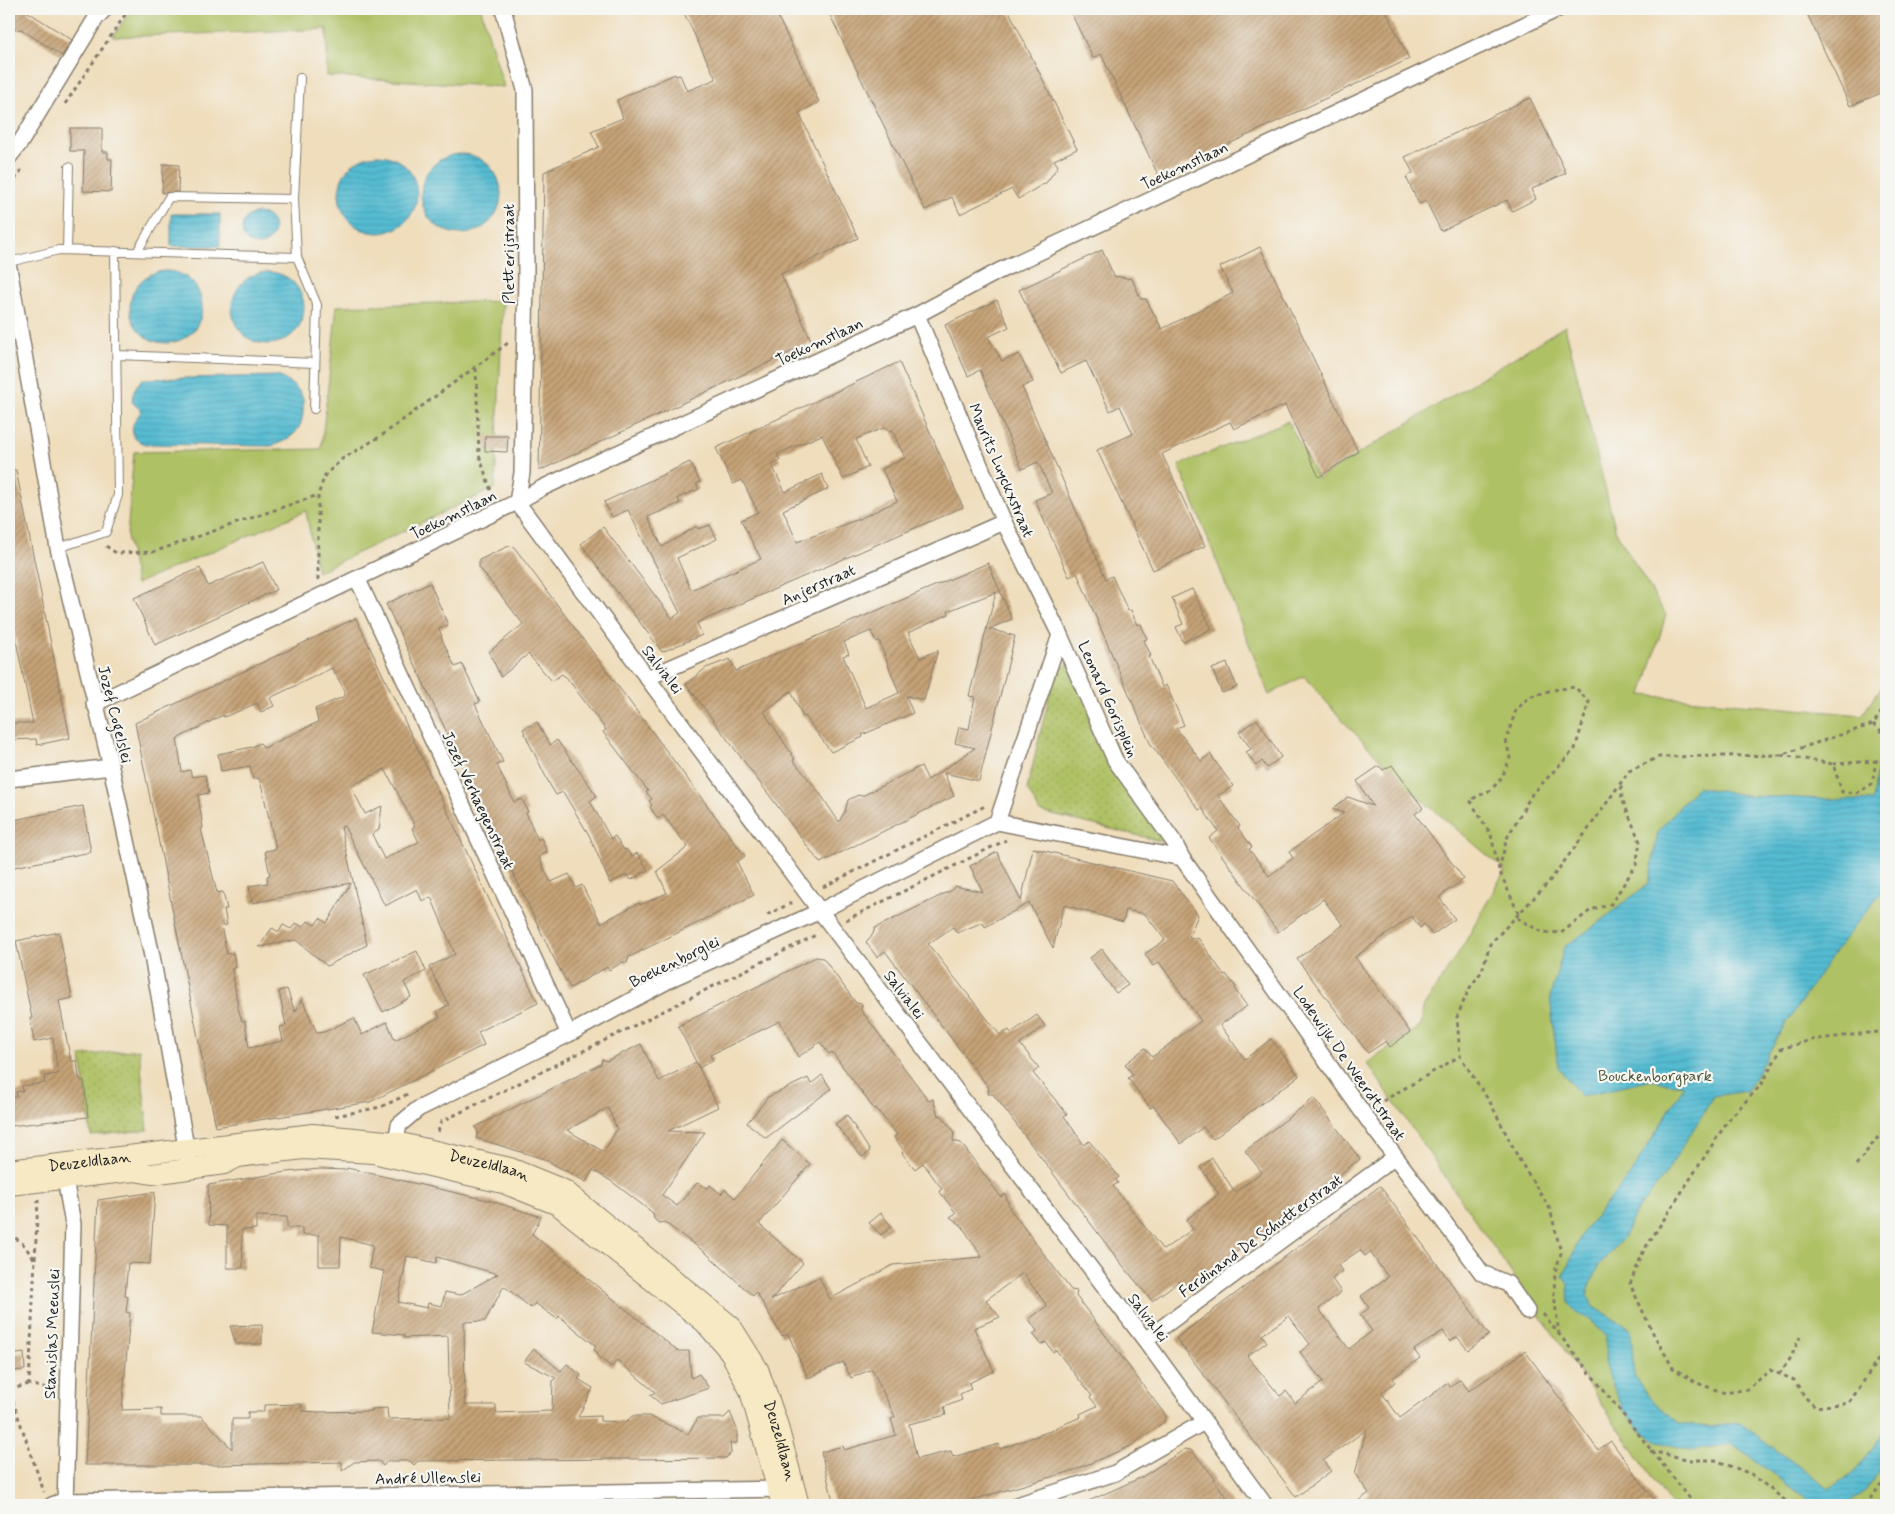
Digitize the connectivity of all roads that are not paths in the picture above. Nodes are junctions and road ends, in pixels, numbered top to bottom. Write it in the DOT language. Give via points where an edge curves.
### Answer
graph roads {
  1 [pos="503,9"];
  2 [pos="1558,9"];
  3 [pos="98,12"];
  4 [pos="300,78"];
  5 [pos="9,156"];
  6 [pos="69,167"];
  7 [pos="294,199"];
  8 [pos="67,250"];
  9 [pos="115,251"];
  10 [pos="137,252"];
  11 [pos="297,257"];
  12 [pos="9,262"];
  13 [pos="9,268"];
  14 [pos="13,311"];
  15 [pos="917,315"];
  16 [pos="117,355"];
  17 [pos="315,363"];
  18 [pos="314,409"];
  19 [pos="517,502"];
  20 [pos="1004,522"];
  21 [pos="58,548"];
  22 [pos="358,580"];
  23 [pos="1060,635"];
  24 [pos="648,678"];
  25 [pos="94,704"];
  26 [pos="111,768"];
  27 [pos="9,779"];
  28 [pos="997,822"];
  29 [pos="1182,858"];
  30 [pos="820,911"];
  31 [pos="569,1034"];
  32 [pos="186,1148"];
  33 [pos="395,1149"];
  34 [pos="1395,1157"];
  35 [pos="191,1169"];
  36 [pos="9,1170"];
  37 [pos="64,1171"];
  38 [pos="9,1185"];
  39 [pos="1527,1311"];
  40 [pos="1146,1340"];
  41 [pos="1204,1422"];
  42 [pos="788,1497"];
  43 [pos="308,1501"];
  44 [pos="56,1502"];
  45 [pos="1017,1505"];
  46 [pos="1265,1505"];
  1 -- 19 [label="street, Pletterijstraat" via="525,90 525,329 522,472"];
  2 -- 15 [label="street, Toekomstlaan" via="999,270"];
  3 -- 5 [label="street" via="20,143"];
  4 -- 7 [label="lane"];
  6 -- 8 [label="lane"];
  7 -- 10 [label="lane" via="169,197"];
  7 -- 11 [label="lane"];
  8 -- 9 [label="lane"];
  8 -- 12 [label="lane"];
  9 -- 10 [label="lane"];
  9 -- 16 [label="lane"];
  10 -- 11 [label="lane"];
  11 -- 17 [label="lane" via="317,305"];
  13 -- 14 [label="street, Jozef Cogelslei"];
  14 -- 21 [label="street, Jozef Cogelslei"];
  15 -- 19 [label="street, Toekomstlaan"];
  15 -- 20 [label="street, Maurits Luyckxstraat"];
  16 -- 17 [label="lane"];
  16 -- 21 [label="lane" via="118,496 106,532"];
  17 -- 18 [label="lane"];
  19 -- 22 [label="street, Toekomstlaan"];
  19 -- 24 [label="street, Salvialei"];
  20 -- 23 [label="street, Maurits Luyckxstraat"];
  20 -- 24 [label="street, Anjerstraat"];
  21 -- 25 [label="street, Jozef Cogelslei"];
  22 -- 25 [label="street, Toekomstlaan"];
  22 -- 31 [label="street, Jozef Verhaegenstraat"];
  23 -- 28 [label="street, Leonard Gorisplein"];
  23 -- 29 [label="street, Leonard Gorisplein" via="1115,760"];
  24 -- 30 [label="street, Salvialei"];
  25 -- 26 [label="street, Jozef Cogelslei"];
  26 -- 27 [label="street"];
  26 -- 32 [label="street, Jozef Cogelslei" via="152,956"];
  28 -- 29 [label="street"];
  28 -- 30 [label="street, Boekenborglei"];
  29 -- 34 [label="street, Lodewijk De Weerdtstraat"];
  30 -- 31 [label="street, Boekenborglei" via="675,977"];
  30 -- 40 [label="street, Salvialei"];
  31 -- 33 [label="street, Boekenborglei" via="418,1109 399,1125"];
  32 -- 33 [label="street, Deuzeldlaan" via="313,1134"];
  32 -- 35 [label="street, Jozef Cogelslei"];
  32 -- 37 [label="street, Deuzeldlaan"];
  33 -- 35 [label="street, Deuzeldlaan" via="373,1153 303,1149 238,1157 224,1164"];
  33 -- 42 [label="street, Deuzeldlaan" via="510,1168 564,1190 731,1326 758,1369 777,1423"];
  34 -- 39 [label="street, Lodewijk De Weerdtstraat" via="1482,1273 1508,1284"];
  34 -- 40 [label="street, Ferdinand De Schutterstraat"];
  35 -- 37 [label="street, Deuzeldlaan" via="152,1174"];
  36 -- 37 [label="street, Deuzeldlaan"];
  37 -- 38 [label="street, Deuzeldlaan"];
  37 -- 44 [label="street, Stanislas Meeuslei" via="73,1224 67,1393"];
  40 -- 41 [label="street, Salvialei"];
  41 -- 45 [label="street" via="1115,1473"];
  41 -- 46 [label="street, Salvialei"];
  42 -- 43 [label="street, André Ullenslei"];
  43 -- 44 [label="street, André Ullenslei"];
}
